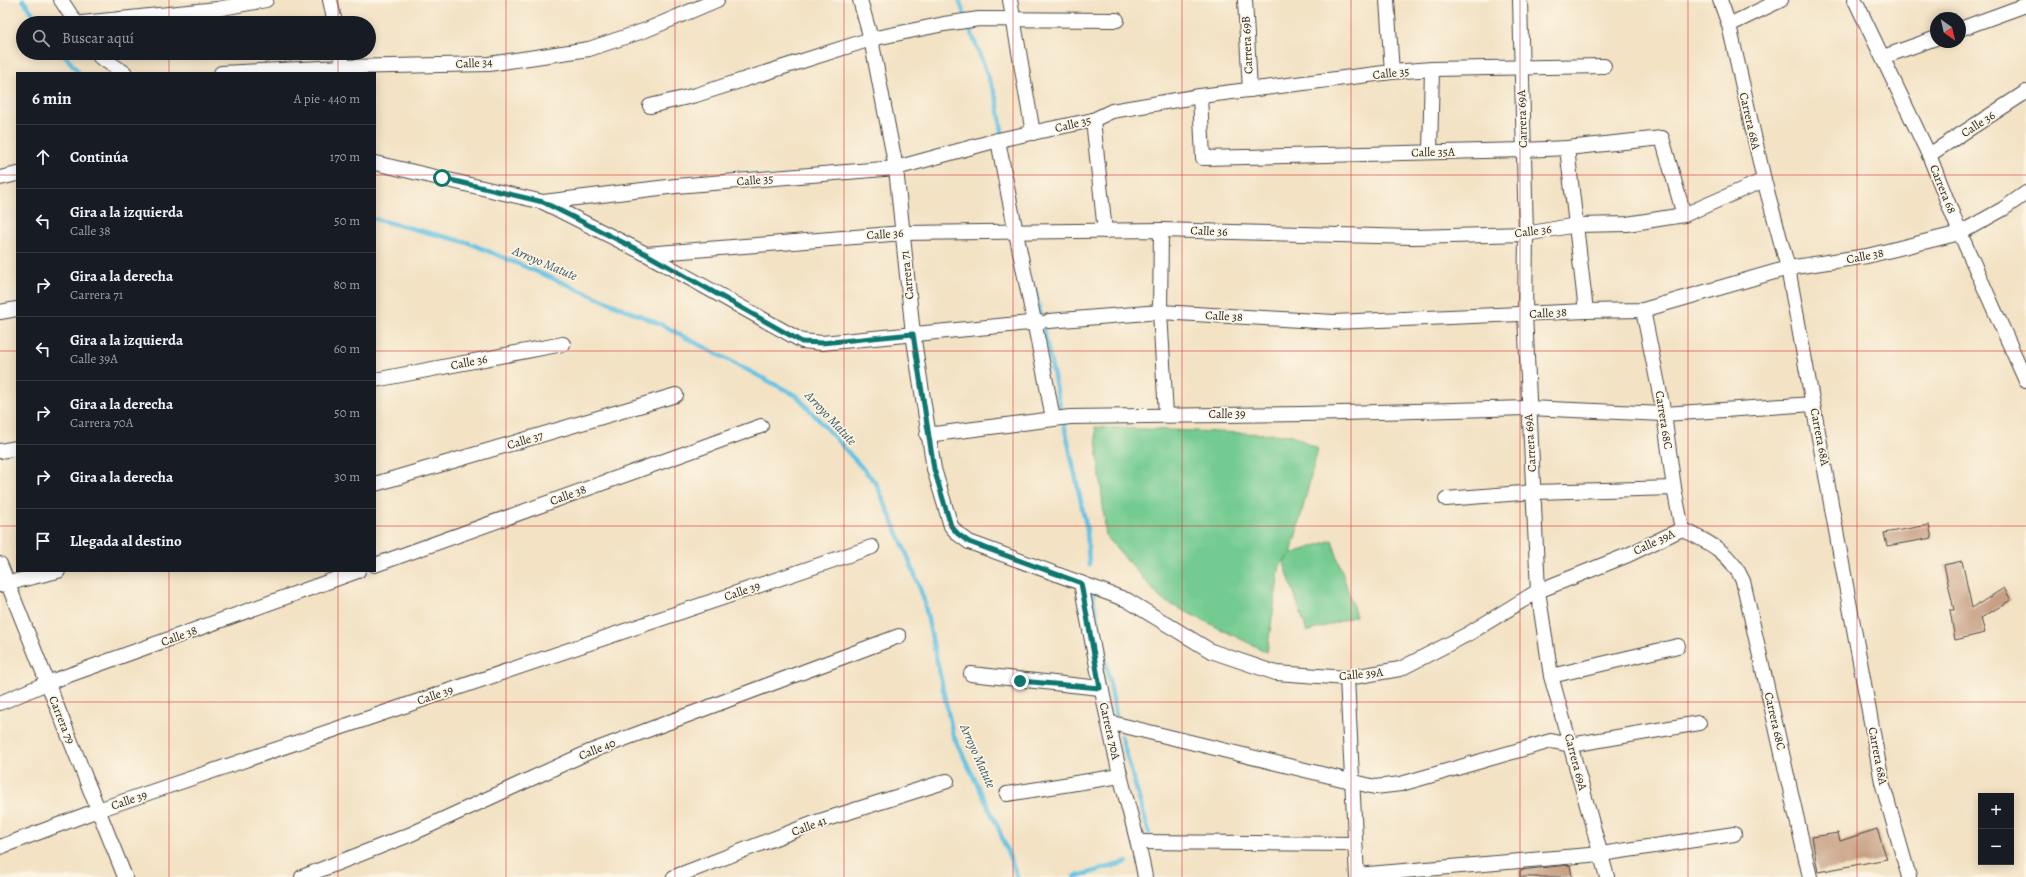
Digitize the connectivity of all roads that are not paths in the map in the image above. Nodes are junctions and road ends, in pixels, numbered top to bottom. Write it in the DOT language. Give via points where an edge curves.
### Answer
graph roads {
  1 [pos="61,0"];
  2 [pos="266,0"];
  3 [pos="330,0"];
  4 [pos="716,0"];
  5 [pos="860,0"];
  6 [pos="1010,0"];
  7 [pos="1244,0"];
  8 [pos="1387,0"];
  9 [pos="1520,0"];
  10 [pos="1720,0"];
  11 [pos="1781,0"];
  12 [pos="1855,0"];
  13 [pos="2026,5"];
  14 [pos="71,16"];
  15 [pos="150,16"];
  16 [pos="333,16"];
  17 [pos="1012,18"];
  18 [pos="1117,20"];
  19 [pos="1729,25"];
  20 [pos="1966,27"];
  21 [pos="871,39"];
  22 [pos="1930,40"];
  23 [pos="1884,57"];
  24 [pos="105,60"];
  25 [pos="342,60"];
  26 [pos="1604,66"];
  27 [pos="343,67"];
  28 [pos="1521,68"];
  29 [pos="1432,69"];
  30 [pos="123,72"];
  31 [pos="241,72"];
  32 [pos="1392,72"];
  33 [pos="1250,90"];
  34 [pos="2026,92"];
  35 [pos="1200,96"];
  36 [pos="650,106"];
  37 [pos="1093,120"];
  38 [pos="1033,133"];
  39 [pos="1003,140"];
  40 [pos="1567,148"];
  41 [pos="1523,150"];
  42 [pos="1430,152"];
  43 [pos="1929,155"];
  44 [pos="376,163"];
  45 [pos="896,168"];
  46 [pos="16,174"];
  47 [pos="1,176"];
  48 [pos="1764,180"];
  49 [pos="2026,193"];
  50 [pos="543,202"];
  51 [pos="1684,215"];
  52 [pos="1576,225"];
  53 [pos="1161,230"];
  54 [pos="1021,231"];
  55 [pos="1105,231"];
  56 [pos="902,233"];
  57 [pos="1960,233"];
  58 [pos="1526,234"];
  59 [pos="646,254"];
  60 [pos="1788,268"];
  61 [pos="16,309"];
  62 [pos="1643,310"];
  63 [pos="1586,311"];
  64 [pos="0,312"];
  65 [pos="1160,312"];
  66 [pos="1525,314"];
  67 [pos="1042,321"];
  68 [pos="913,334"];
  69 [pos="563,344"];
  70 [pos="376,380"];
  71 [pos="2026,381"];
  72 [pos="676,395"];
  73 [pos="1813,404"];
  74 [pos="1528,408"];
  75 [pos="1664,414"];
  76 [pos="1166,415"];
  77 [pos="1060,418"];
  78 [pos="761,426"];
  79 [pos="928,435"];
  80 [pos="16,448"];
  81 [pos="0,451"];
  82 [pos="376,484"];
  83 [pos="1674,488"];
  84 [pos="1534,492"];
  85 [pos="1446,499"];
  86 [pos="951,526"];
  87 [pos="1682,529"];
  88 [pos="872,547"];
  89 [pos="0,564"];
  90 [pos="376,565"];
  91 [pos="1736,566"];
  92 [pos="54,572"];
  93 [pos="355,572"];
  94 [pos="1081,583"];
  95 [pos="4,584"];
  96 [pos="1538,590"];
  97 [pos="899,636"];
  98 [pos="1678,646"];
  99 [pos="971,674"];
  100 [pos="1551,676"];
  101 [pos="1347,678"];
  102 [pos="48,683"];
  103 [pos="1100,688"];
  104 [pos="0,703"];
  105 [pos="1108,722"];
  106 [pos="1699,723"];
  107 [pos="1572,745"];
  108 [pos="1120,776"];
  109 [pos="1351,780"];
  110 [pos="947,781"];
  111 [pos="1007,794"];
  112 [pos="98,810"];
  113 [pos="1734,834"];
  114 [pos="1139,842"];
  115 [pos="1354,844"];
  116 [pos="0,847"];
  117 [pos="1600,854"];
  118 [pos="1357,876"];
  119 [pos="125,877"];
  120 [pos="302,877"];
  121 [pos="674,877"];
  122 [pos="1145,877"];
  123 [pos="1607,877"];
  124 [pos="1810,877"];
  125 [pos="1909,877"];
  1 -- 14 [label="street"];
  2 -- 15 [label="street" via="217,9"];
  3 -- 16 [label="street"];
  4 -- 27 [label="street, Calle 34" via="646,30 589,49 489,64"];
  5 -- 21 [label="street, Carrera 71"];
  6 -- 17 [label="street"];
  7 -- 33 [label="street, Carrera 69B"];
  8 -- 32 [label="street"];
  9 -- 28 [label="street, Carrera 69A"];
  10 -- 19 [label="street, Carrera 68A"];
  11 -- 19 [label="street"];
  12 -- 23 [label="street, Carrera 68"];
  13 -- 20 [label="street"];
  17 -- 18 [label="street"];
  17 -- 21 [label="street" via="979,18"];
  17 -- 38 [label="street"];
  19 -- 48 [label="street, Carrera 68A"];
  21 -- 36 [label="street" via="696,95"];
  21 -- 45 [label="street, Carrera 71"];
  22 -- 23 [label="street"];
  23 -- 43 [label="street, Carrera 68"];
  24 -- 30 [label="street"];
  25 -- 27 [label="street"];
  26 -- 28 [label="street, Calle 35"];
  27 -- 31 [label="street, Calle 34"];
  28 -- 29 [label="street, Calle 35"];
  28 -- 41 [label="street, Carrera 69A"];
  29 -- 32 [label="street, Calle 35"];
  29 -- 42 [label="street"];
  32 -- 33 [label="street, Calle 35"];
  33 -- 35 [label="street, Calle 35"];
  34 -- 43 [label="street, Calle 36"];
  35 -- 37 [label="street, Calle 35" via="1112,111"];
  35 -- 42 [label="street, Calle 35A" via="1203,158"];
  37 -- 38 [label="street, Calle 35"];
  37 -- 55 [label="street"];
  38 -- 39 [label="street, Calle 35"];
  39 -- 45 [label="street, Calle 35"];
  39 -- 54 [label="street"];
  40 -- 41 [label="street, Calle 35A"];
  40 -- 51 [label="street, Calle 35A" via="1662,138"];
  40 -- 52 [label="street"];
  41 -- 42 [label="street, Calle 35A"];
  41 -- 58 [label="street, Carrera 69A"];
  43 -- 57 [label="street, Carrera 68"];
  44 -- 50 [label="street"];
  45 -- 50 [label="street, Calle 35" via="676,186"];
  45 -- 56 [label="street, Carrera 71"];
  46 -- 47 [label="street"];
  48 -- 51 [label="street, Calle 36"];
  48 -- 60 [label="street, Carrera 68A"];
  49 -- 57 [label="street, Calle 38"];
  50 -- 59 [label="street"];
  51 -- 52 [label="street, Calle 36" via="1627,224"];
  52 -- 58 [label="street, Calle 36"];
  52 -- 63 [label="street"];
  53 -- 55 [label="street, Calle 36"];
  53 -- 58 [label="street, Calle 36" via="1413,237"];
  53 -- 65 [label="street"];
  54 -- 55 [label="street, Calle 36"];
  54 -- 56 [label="street, Calle 36"];
  54 -- 67 [label="street"];
  56 -- 59 [label="street, Calle 36"];
  56 -- 68 [label="street, Carrera 71"];
  57 -- 60 [label="street, Calle 38" via="1867,256"];
  57 -- 71 [label="street, Carrera 68"];
  58 -- 66 [label="street, Carrera 69A"];
  59 -- 68 [label="street, Calle 38" via="802,342 822,343"];
  60 -- 62 [label="street, Calle 38"];
  60 -- 73 [label="street, Carrera 68A"];
  61 -- 64 [label="street"];
  62 -- 63 [label="street, Calle 38"];
  62 -- 75 [label="street, Carrera 68C"];
  63 -- 66 [label="street, Calle 38"];
  65 -- 66 [label="street, Calle 38" via="1334,322"];
  65 -- 67 [label="street, Calle 38"];
  65 -- 76 [label="street"];
  66 -- 74 [label="street, Carrera 69A"];
  67 -- 68 [label="street, Calle 38"];
  67 -- 77 [label="street"];
  68 -- 79 [label="street, Carrera 71"];
  69 -- 70 [label="street, Calle 36"];
  72 -- 82 [label="street, Calle 37"];
  73 -- 75 [label="street, Calle 39"];
  73 -- 125 [label="street, Carrera 68A" via="1882,782"];
  74 -- 75 [label="street, Calle 39"];
  74 -- 76 [label="street, Calle 39"];
  74 -- 84 [label="street, Carrera 69A"];
  75 -- 83 [label="street, Carrera 68C"];
  76 -- 77 [label="street, Calle 39"];
  77 -- 79 [label="street, Calle 39"];
  78 -- 90 [label="street, Calle 38"];
  79 -- 86 [label="street, Carrera 71" via="934,469"];
  80 -- 81 [label="street"];
  83 -- 84 [label="street"];
  83 -- 87 [label="street, Carrera 68C"];
  84 -- 85 [label="street"];
  84 -- 96 [label="street, Carrera 69A"];
  86 -- 94 [label="street, Calle 39A" via="969,542"];
  87 -- 91 [label="street, Calle 39A" via="1712,545 1728,556"];
  87 -- 96 [label="street, Calle 39A"];
  88 -- 112 [label="street, Calle 39"];
  89 -- 95 [label="street, Carrera 79"];
  91 -- 124 [label="street, Carrera 68C" via="1743,581"];
  92 -- 95 [label="street"];
  93 -- 102 [label="street, Calle 38"];
  94 -- 101 [label="street, Calle 39A" via="1127,600 1211,651 1276,673"];
  94 -- 103 [label="street, Carrera 70A"];
  95 -- 102 [label="street, Carrera 79"];
  96 -- 100 [label="street, Carrera 69A"];
  96 -- 101 [label="street, Calle 39A" via="1468,634 1400,669"];
  97 -- 120 [label="street, Calle 40" via="588,752 409,835"];
  98 -- 100 [label="street"];
  99 -- 103 [label="street"];
  100 -- 107 [label="street, Carrera 69A"];
  101 -- 109 [label="street"];
  102 -- 104 [label="street, Calle 38"];
  102 -- 112 [label="street, Carrera 79"];
  103 -- 105 [label="street, Carrera 70A"];
  105 -- 108 [label="street, Carrera 70A"];
  105 -- 109 [label="street"];
  106 -- 107 [label="street"];
  107 -- 109 [label="street" via="1551,741 1401,784 1375,787"];
  107 -- 117 [label="street, Carrera 69A"];
  108 -- 111 [label="street"];
  108 -- 114 [label="street, Carrera 70A"];
  109 -- 115 [label="street"];
  110 -- 121 [label="street, Calle 41" via="817,822"];
  112 -- 116 [label="street, Calle 39"];
  112 -- 119 [label="street, Carrera 79"];
  113 -- 117 [label="street"];
  114 -- 115 [label="street"];
  114 -- 122 [label="street, Carrera 70A"];
  115 -- 118 [label="street"];
  117 -- 118 [label="street"];
  117 -- 123 [label="street, Carrera 69A"];
}
